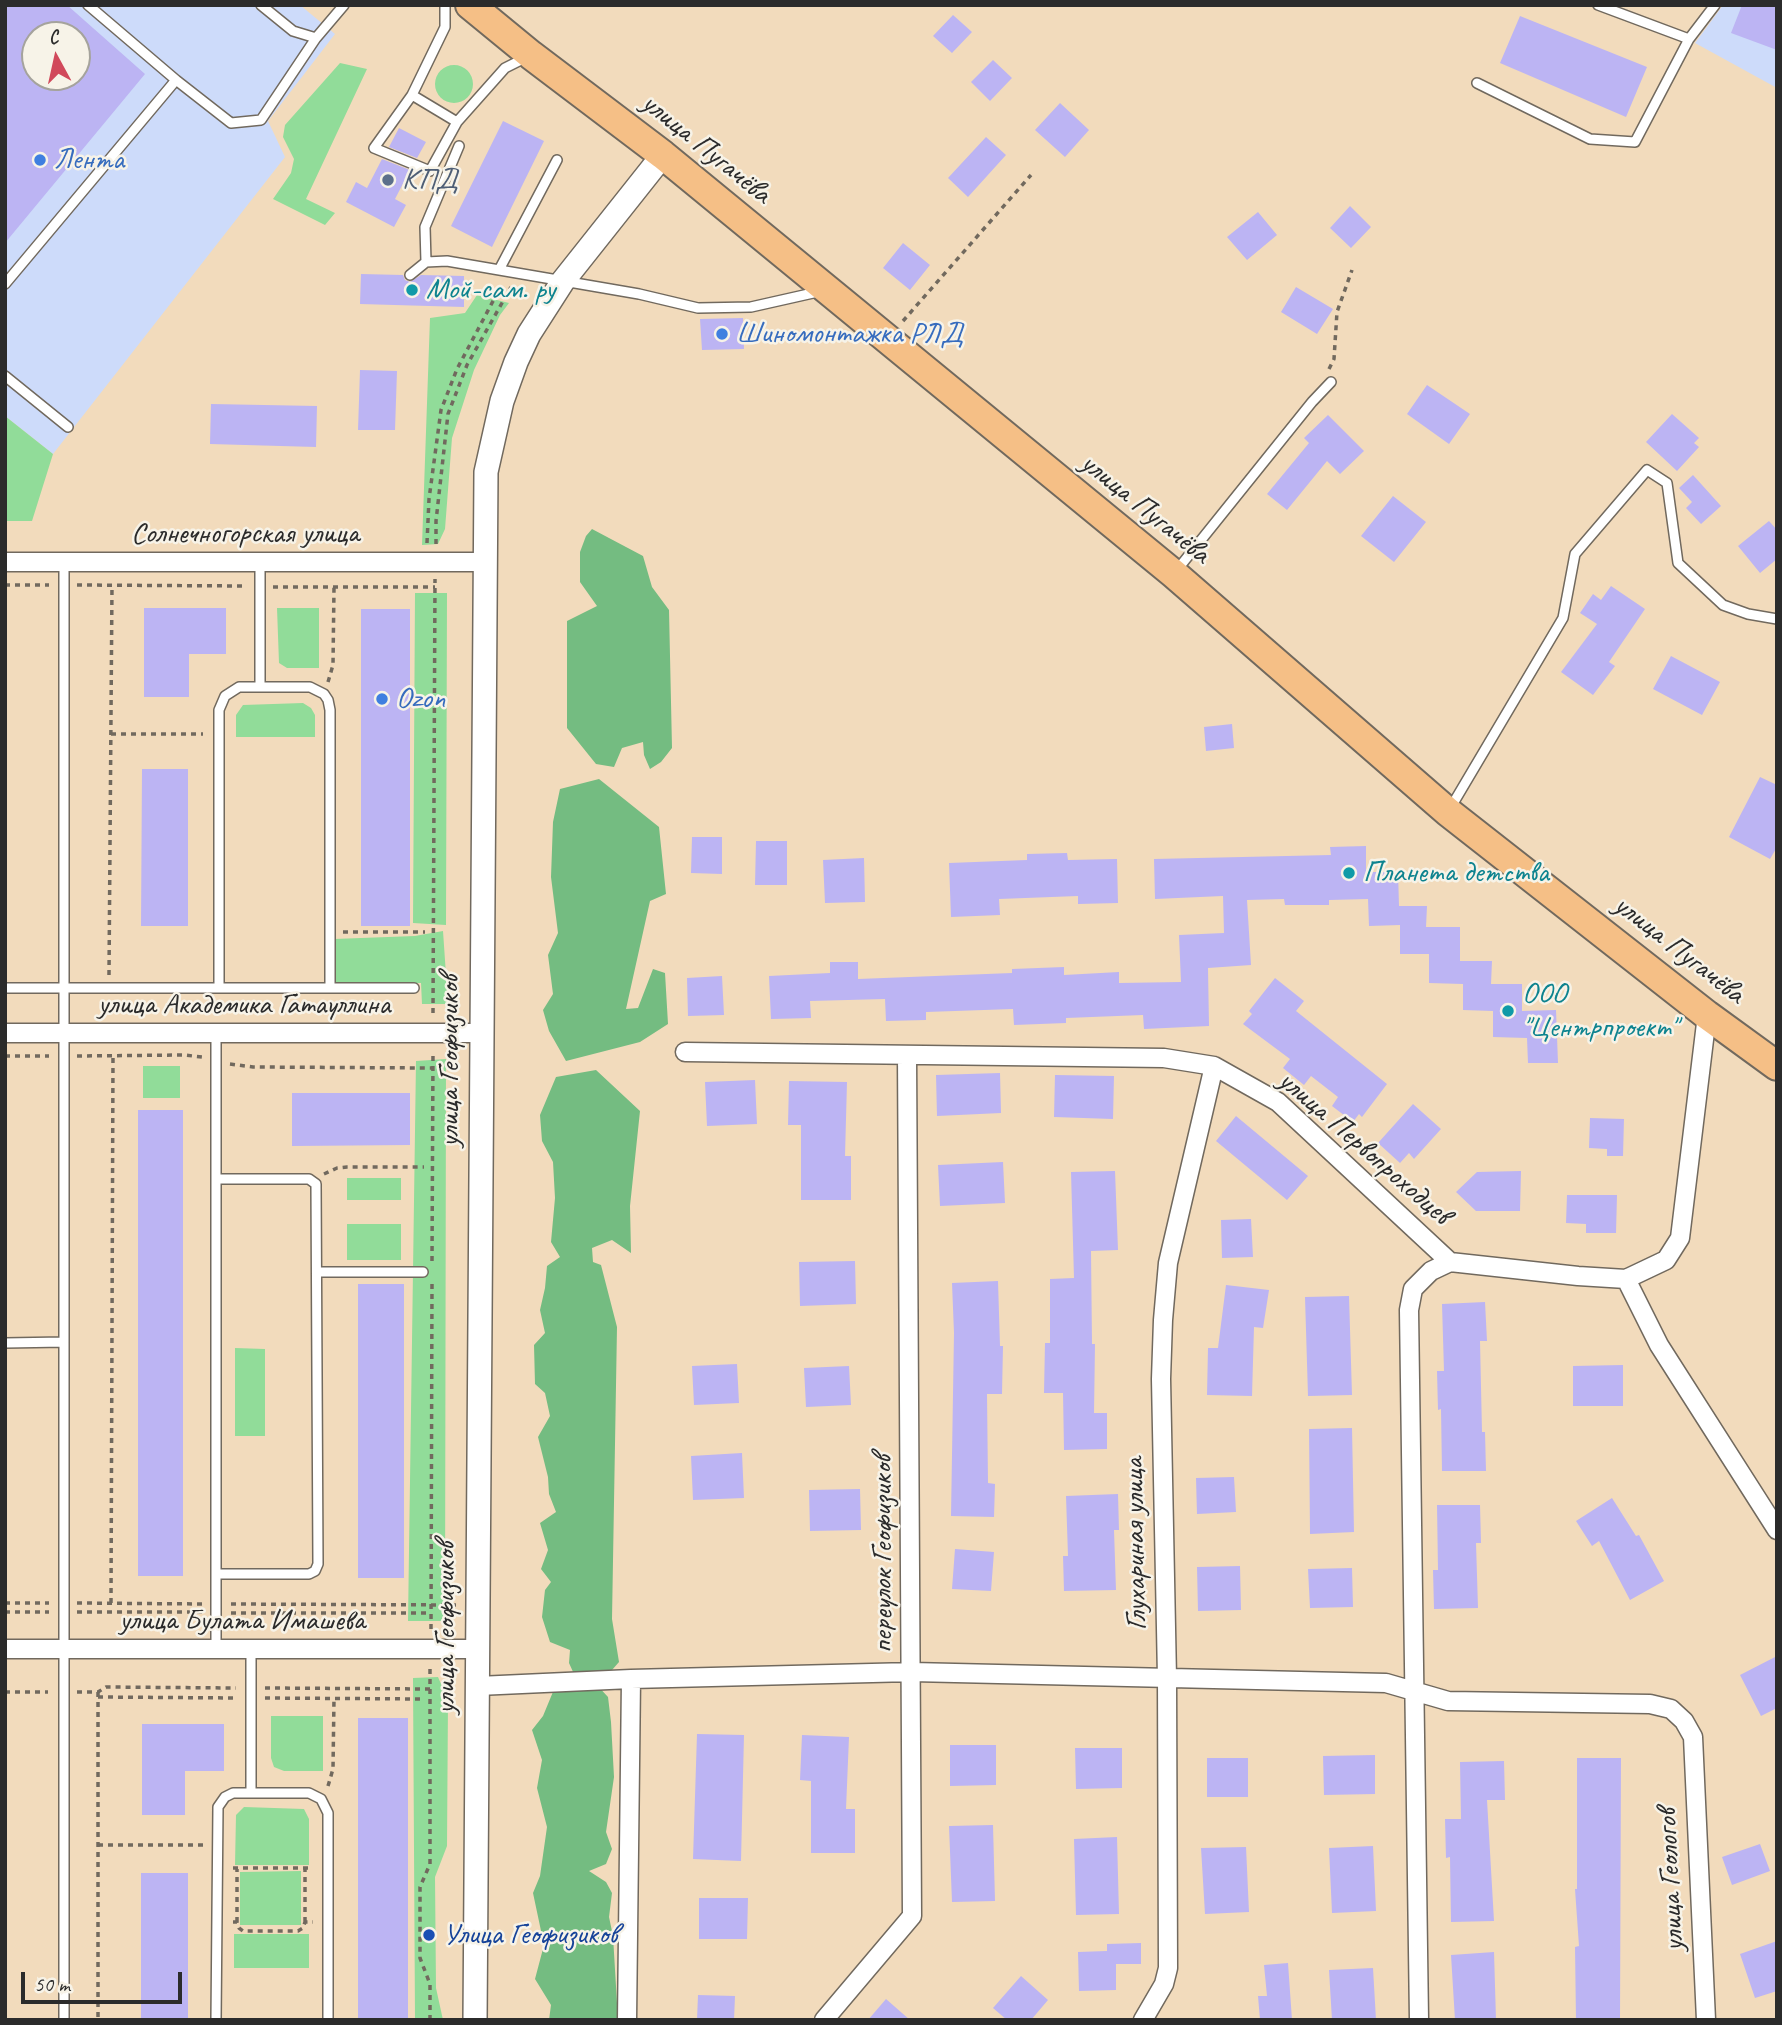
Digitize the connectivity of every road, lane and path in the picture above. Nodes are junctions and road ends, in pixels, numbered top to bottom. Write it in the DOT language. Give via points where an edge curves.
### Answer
graph roads {
  1 [pos="88,5"];
  2 [pos="261,5"];
  3 [pos="344,5"];
  4 [pos="445,5"];
  5 [pos="470,5"];
  6 [pos="1598,5"];
  7 [pos="1715,5"];
  8 [pos="316,38"];
  9 [pos="1689,39"];
  10 [pos="531,55"];
  11 [pos="176,80"];
  12 [pos="1477,83"];
  13 [pos="412,95"];
  14 [pos="457,122"];
  15 [pos="459,146"];
  16 [pos="663,155"];
  17 [pos="557,160"];
  18 [pos="1031,175"];
  19 [pos="426,262"];
  20 [pos="1352,270"];
  21 [pos="503,271"];
  22 [pos="519,274"];
  23 [pos="410,275"];
  24 [pos="563,281"];
  25 [pos="5,284"];
  26 [pos="827,290"];
  27 [pos="886,340"];
  28 [pos="5,376"];
  29 [pos="1331,382"];
  30 [pos="1312,402"];
  31 [pos="68,427"];
  32 [pos="5,562"];
  33 [pos="64,562"];
  34 [pos="260,562"];
  35 [pos="431,562"];
  36 [pos="485,562"];
  37 [pos="1174,574"];
  38 [pos="5,585"];
  39 [pos="64,585"];
  40 [pos="112,586"];
  41 [pos="260,587"];
  42 [pos="334,587"];
  43 [pos="435,587"];
  44 [pos="1777,619"];
  45 [pos="260,687"];
  46 [pos="324,694"];
  47 [pos="111,734"];
  48 [pos="219,734"];
  49 [pos="1448,812"];
  50 [pos="330,932"];
  51 [pos="425,932"];
  52 [pos="5,988"];
  53 [pos="64,988"];
  54 [pos="109,988"];
  55 [pos="219,988"];
  56 [pos="330,988"];
  57 [pos="414,988"];
  58 [pos="1707,1015"];
  59 [pos="5,1033"];
  60 [pos="64,1033"];
  61 [pos="216,1033"];
  62 [pos="433,1033"];
  63 [pos="482,1033"];
  64 [pos="685,1052"];
  65 [pos="113,1055"];
  66 [pos="907,1055"];
  67 [pos="1214,1066"];
  68 [pos="1777,1066"];
  69 [pos="424,1167"];
  70 [pos="216,1179"];
  71 [pos="313,1181"];
  72 [pos="1450,1262"];
  73 [pos="318,1272"];
  74 [pos="423,1272"];
  75 [pos="1626,1279"];
  76 [pos="64,1342"];
  77 [pos="5,1343"];
  78 [pos="1777,1530"];
  79 [pos="216,1574"];
  80 [pos="5,1603"];
  81 [pos="64,1603"];
  82 [pos="111,1603"];
  83 [pos="216,1604"];
  84 [pos="431,1604"];
  85 [pos="478,1605"];
  86 [pos="5,1649"];
  87 [pos="64,1649"];
  88 [pos="216,1649"];
  89 [pos="251,1649"];
  90 [pos="430,1649"];
  91 [pos="478,1649"];
  92 [pos="912,1672"];
  93 [pos="1167,1678"];
  94 [pos="631,1679"];
  95 [pos="478,1686"];
  96 [pos="1415,1690"];
  97 [pos="98,1692"];
  98 [pos="334,1698"];
  99 [pos="251,1793"];
  100 [pos="321,1800"];
  101 [pos="98,1845"];
  102 [pos="216,1845"];
  103 [pos="216,1868"];
  104 [pos="237,1868"];
  105 [pos="305,1868"];
  106 [pos="328,1868"];
  107 [pos="305,1922"];
  108 [pos="217,1923"];
  109 [pos="237,1923"];
  110 [pos="328,1923"];
  111 [pos="64,2020"];
  112 [pos="98,2020"];
  113 [pos="216,2020"];
  114 [pos="328,2020"];
  115 [pos="430,2020"];
  116 [pos="475,2020"];
  117 [pos="627,2020"];
  118 [pos="824,2020"];
  119 [pos="1143,2020"];
  120 [pos="1419,2020"];
  121 [pos="1706,2020"];
  1 -- 11 [label="lane"];
  2 -- 8 [label="lane" via="293,31"];
  3 -- 8 [label="lane"];
  4 -- 13 [label="lane" via="444,27"];
  5 -- 10 [label="main road, улица Пугачёва"];
  6 -- 9 [label="lane"];
  7 -- 9 [label="lane"];
  8 -- 11 [label="lane" via="261,120 230,123"];
  9 -- 12 [label="lane" via="1635,142 1590,139"];
  10 -- 14 [label="lane" via="505,68"];
  10 -- 16 [label="main road, улица Пугачёва"];
  11 -- 25 [label="lane"];
  13 -- 14 [label="lane"];
  13 -- 14 [label="lane" via="374,148 430,171"];
  15 -- 19 [label="lane" via="425,227"];
  16 -- 24 [label="street, улица Геофизиков"];
  16 -- 26 [label="main road, улица Пугачёва"];
  17 -- 21 [label="lane"];
  18 -- 27 [label="path"];
  19 -- 21 [label="lane"];
  19 -- 23 [label="lane"];
  20 -- 30 [label="path" via="1337,312 1334,359"];
  21 -- 22 [label="lane"];
  21 -- 35 [label="path" via="441,410 429,499"];
  22 -- 24 [label="lane"];
  22 -- 35 [label="path" via="467,365 448,414"];
  24 -- 26 [label="lane" via="698,307 751,307"];
  24 -- 36 [label="street, улица Геофизиков" via="529,334 502,401 486,472"];
  26 -- 27 [label="main road, улица Пугачёва"];
  27 -- 37 [label="main road, улица Пугачёва"];
  28 -- 31 [label="lane"];
  29 -- 30 [label="lane"];
  30 -- 37 [label="lane"];
  32 -- 33 [label="street, Солнечногорская улица"];
  33 -- 34 [label="street, Солнечногорская улица"];
  33 -- 39 [label="lane"];
  34 -- 35 [label="street, Солнечногорская улица"];
  34 -- 41 [label="lane"];
  35 -- 36 [label="street, Солнечногорская улица"];
  35 -- 43 [label="path"];
  36 -- 63 [label="street, улица Геофизиков"];
  37 -- 49 [label="main road, улица Пугачёва"];
  38 -- 39 [label="path"];
  39 -- 40 [label="path"];
  39 -- 53 [label="lane"];
  40 -- 41 [label="path"];
  40 -- 47 [label="path"];
  41 -- 42 [label="path"];
  41 -- 45 [label="lane"];
  42 -- 43 [label="path"];
  42 -- 46 [label="path" via="333,665"];
  43 -- 62 [label="path"];
  44 -- 49 [label="lane" via="1723,605 1678,563 1667,483 1647,470 1575,554 1563,618"];
  45 -- 46 [label="lane" via="310,687"];
  45 -- 48 [label="lane" via="239,687 225,696 219,710"];
  46 -- 50 [label="lane" via="330,710"];
  47 -- 48 [label="path"];
  47 -- 54 [label="path"];
  48 -- 55 [label="lane"];
  49 -- 58 [label="main road, улица Пугачёва"];
  50 -- 51 [label="path"];
  50 -- 56 [label="lane"];
  52 -- 53 [label="lane"];
  53 -- 54 [label="lane"];
  53 -- 60 [label="lane"];
  54 -- 55 [label="lane"];
  55 -- 56 [label="lane"];
  56 -- 57 [label="lane"];
  58 -- 68 [label="main road, улица Пугачёва"];
  58 -- 75 [label="street, улица Первопроходцев" via="1680,1238 1666,1260"];
  59 -- 60 [label="street, улица Академика Гатауллина"];
  60 -- 61 [label="street, улица Академика Гатауллина"];
  60 -- 76 [label="lane"];
  61 -- 62 [label="street, улица Академика Гатауллина"];
  61 -- 70 [label="lane"];
  62 -- 63 [label="street, улица Академика Гатауллина"];
  62 -- 84 [label="path"];
  63 -- 85 [label="street, улица Геофизиков"];
  64 -- 66 [label="street, улица Первопроходцев"];
  65 -- 82 [label="path"];
  66 -- 67 [label="street, улица Первопроходцев" via="1164,1058"];
  66 -- 92 [label="street, переулок Геофизиков"];
  67 -- 72 [label="street, улица Первопроходцев" via="1278,1102"];
  67 -- 93 [label="street, Глухариная улица" via="1168,1263 1163,1320"];
  69 -- 71 [label="path" via="337,1168"];
  70 -- 71 [label="lane"];
  70 -- 79 [label="lane"];
  71 -- 73 [label="lane" via="318,1191"];
  72 -- 75 [label="street, улица Первопроходцев"];
  72 -- 96 [label="street" via="1431,1271 1413,1289 1409,1310"];
  73 -- 74 [label="lane"];
  73 -- 79 [label="lane" via="317,1568 309,1574"];
  75 -- 78 [label="street" via="1659,1345"];
  76 -- 77 [label="lane"];
  76 -- 81 [label="lane"];
  79 -- 83 [label="lane"];
  80 -- 81 [label="path"];
  81 -- 82 [label="path"];
  81 -- 87 [label="lane"];
  82 -- 83 [label="path"];
  83 -- 84 [label="path"];
  83 -- 88 [label="lane"];
  84 -- 85 [label="path"];
  84 -- 90 [label="path"];
  85 -- 91 [label="street, улица Геофизиков"];
  86 -- 87 [label="street, улица Булата Имашева"];
  87 -- 88 [label="street, улица Булата Имашева"];
  87 -- 111 [label="lane"];
  88 -- 89 [label="street, улица Булата Имашева"];
  89 -- 90 [label="street, улица Булата Имашева"];
  89 -- 99 [label="lane"];
  90 -- 91 [label="street, улица Булата Имашева"];
  90 -- 115 [label="path" via="430,1864 420,1887 420,1958 430,1984"];
  91 -- 95 [label="street, улица Геофизиков"];
  92 -- 93 [label="street"];
  92 -- 94 [label="street"];
  92 -- 118 [label="street, переулок Геофизиков" via="912,1916"];
  93 -- 96 [label="street" via="1386,1683"];
  93 -- 119 [label="street, Глухариная улица" via="1168,1968"];
  94 -- 95 [label="street"];
  94 -- 117 [label="street"];
  95 -- 116 [label="street, улица Геофизиков"];
  96 -- 120 [label="street"];
  96 -- 121 [label="street, улица Геологов" via="1448,1701 1650,1704 1671,1709 1684,1721 1693,1737"];
  97 -- 101 [label="path"];
  98 -- 100 [label="path" via="333,1769"];
  99 -- 100 [label="lane" via="309,1793"];
  99 -- 102 [label="lane" via="233,1793 220,1801"];
  100 -- 106 [label="lane" via="328,1814"];
  101 -- 102 [label="path"];
  101 -- 112 [label="path"];
  102 -- 103 [label="lane"];
  103 -- 104 [label="path"];
  103 -- 108 [label="lane"];
  104 -- 105 [label="path"];
  104 -- 109 [label="path"];
  105 -- 106 [label="path"];
  105 -- 107 [label="path"];
  106 -- 110 [label="lane"];
  107 -- 109 [label="path" via="298,1931 243,1931"];
  107 -- 110 [label="path"];
  108 -- 109 [label="path"];
  108 -- 113 [label="lane"];
  110 -- 114 [label="lane"];
}
